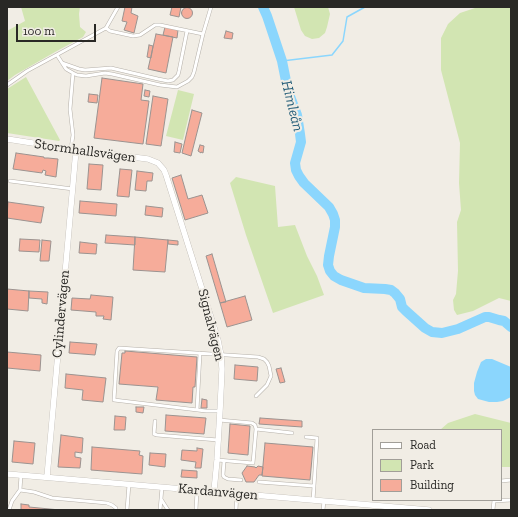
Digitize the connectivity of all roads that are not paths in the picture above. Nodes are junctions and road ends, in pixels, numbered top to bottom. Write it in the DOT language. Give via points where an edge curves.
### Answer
graph roads {
  1 [pos="118,7"];
  2 [pos="211,7"];
  3 [pos="106,28"];
  4 [pos="187,31"];
  5 [pos="203,34"];
  6 [pos="57,55"];
  7 [pos="62,63"];
  8 [pos="73,74"];
  9 [pos="7,85"];
  10 [pos="7,139"];
  11 [pos="74,150"];
  12 [pos="161,165"];
  13 [pos="10,181"];
  14 [pos="73,189"];
  15 [pos="200,353"];
  16 [pos="221,355"];
  17 [pos="256,396"];
  18 [pos="197,410"];
  19 [pos="220,411"];
  20 [pos="219,420"];
  21 [pos="155,421"];
  22 [pos="256,429"];
  23 [pos="292,433"];
  24 [pos="306,437"];
  25 [pos="218,440"];
  26 [pos="217,460"];
  27 [pos="224,461"];
  28 [pos="7,474"];
  29 [pos="21,475"];
  30 [pos="47,477"];
  31 [pos="241,480"];
  32 [pos="259,482"];
  33 [pos="129,484"];
  34 [pos="314,486"];
  35 [pos="162,487"];
  36 [pos="20,490"];
  37 [pos="197,490"];
  38 [pos="214,491"];
  39 [pos="237,493"];
  40 [pos="161,499"];
  41 [pos="313,500"];
  42 [pos="324,501"];
  43 [pos="370,507"];
  44 [pos="322,509"];
  45 [pos="404,509"];
  46 [pos="9,510"];
  47 [pos="116,510"];
  48 [pos="127,510"];
  49 [pos="160,510"];
  50 [pos="168,510"];
  51 [pos="196,510"];
  52 [pos="236,510"];
  53 [pos="429,510"];
  1 -- 3 [label="lane"];
  2 -- 5 [label="lane"];
  3 -- 4 [label="lane" via="133,36 140,35 155,25"];
  3 -- 6 [label="lane"];
  4 -- 5 [label="lane"];
  4 -- 7 [label="lane" via="180,71 173,80 110,68 85,70"];
  5 -- 8 [label="lane" via="192,77 177,86 160,85 105,73 86,76"];
  6 -- 7 [label="lane"];
  6 -- 9 [label="lane"];
  7 -- 8 [label="lane"];
  8 -- 11 [label="lane" via="70,109"];
  10 -- 11 [label="street, Stormhallsvägen"];
  11 -- 12 [label="street, Stormhallsvägen" via="148,159"];
  11 -- 14 [label="street, Cylindervägen"];
  12 -- 16 [label="street, Signalvägen"];
  13 -- 14 [label="lane"];
  14 -- 30 [label="street, Cylindervägen"];
  15 -- 16 [label="lane"];
  15 -- 18 [label="lane"];
  15 -- 18 [label="lane" via="118,348 114,400"];
  16 -- 17 [label="lane" via="258,358 267,362 271,376 267,385"];
  16 -- 19 [label="street, Signalvägen"];
  18 -- 19 [label="lane"];
  19 -- 20 [label="street, Signalvägen"];
  20 -- 22 [label="lane" via="252,423"];
  20 -- 25 [label="street, Signalvägen"];
  21 -- 25 [label="lane" via="154,434 157,435"];
  22 -- 23 [label="lane"];
  22 -- 27 [label="lane" via="253,463"];
  24 -- 34 [label="lane" via="317,438"];
  25 -- 26 [label="street, Signalvägen"];
  26 -- 27 [label="lane"];
  26 -- 38 [label="street, Signalvägen"];
  27 -- 31 [label="lane" via="223,475 228,479"];
  28 -- 29 [label="street, Kardanvägen"];
  29 -- 30 [label="street, Kardanvägen"];
  29 -- 36 [label="lane"];
  30 -- 33 [label="street, Kardanvägen"];
  32 -- 34 [label="lane"];
  33 -- 35 [label="street, Kardanvägen"];
  33 -- 48 [label="lane"];
  34 -- 41 [label="lane"];
  35 -- 37 [label="street, Kardanvägen"];
  35 -- 40 [label="lane"];
  36 -- 46 [label="lane"];
  36 -- 47 [label="lane" via="52,498 107,503"];
  37 -- 38 [label="street, Kardanvägen"];
  37 -- 51 [label="lane"];
  38 -- 39 [label="street, Kardanvägen"];
  39 -- 41 [label="street, Kardanvägen"];
  39 -- 52 [label="lane"];
  40 -- 49 [label="lane"];
  40 -- 50 [label="lane"];
  41 -- 42 [label="street, Kardanvägen"];
  42 -- 43 [label="street, Kardanvägen"];
  42 -- 44 [label="lane"];
  43 -- 45 [label="street, Kardanvägen"];
  45 -- 53 [label="street, Kardanvägen"];
}
